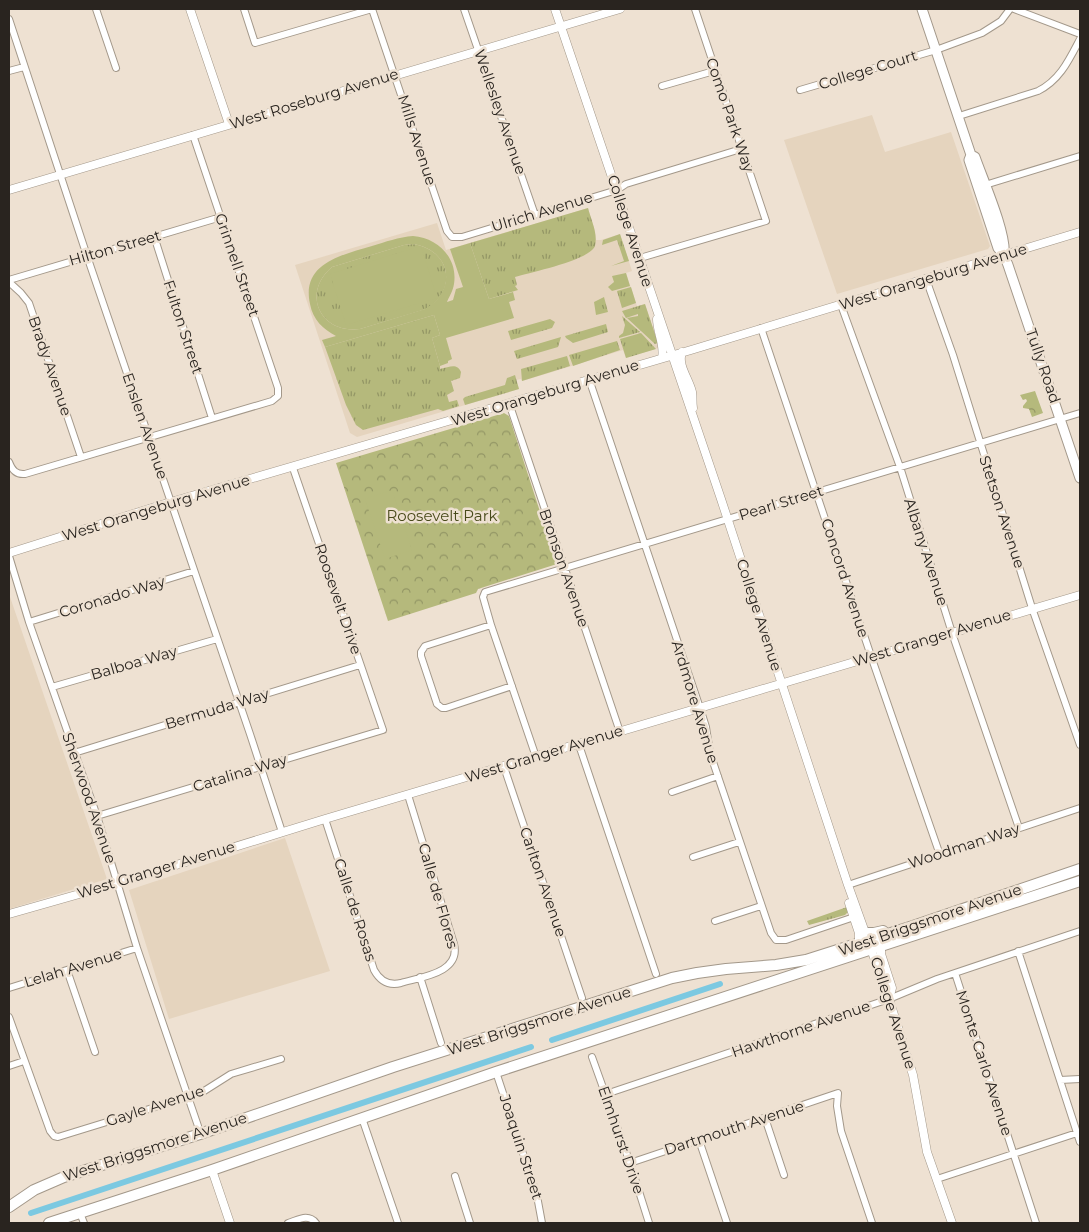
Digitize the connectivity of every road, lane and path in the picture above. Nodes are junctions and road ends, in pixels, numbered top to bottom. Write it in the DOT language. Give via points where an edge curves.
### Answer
graph roads {
  1 [pos="96,9"];
  2 [pos="190,9"];
  3 [pos="244,9"];
  4 [pos="372,9"];
  5 [pos="464,9"];
  6 [pos="555,9"];
  7 [pos="620,9"];
  8 [pos="694,9"];
  9 [pos="922,9"];
  10 [pos="1010,9"];
  11 [pos="1014,9"];
  12 [pos="9,19"];
  13 [pos="561,26"];
  14 [pos="1080,34"];
  15 [pos="1080,40"];
  16 [pos="479,50"];
  17 [pos="936,50"];
  18 [pos="24,67"];
  19 [pos="116,68"];
  20 [pos="9,71"];
  21 [pos="714,71"];
  22 [pos="395,75"];
  23 [pos="662,86"];
  24 [pos="800,90"];
  25 [pos="959,116"];
  26 [pos="228,124"];
  27 [pos="194,134"];
  28 [pos="742,149"];
  29 [pos="971,155"];
  30 [pos="1080,156"];
  31 [pos="60,175"];
  32 [pos="986,186"];
  33 [pos="9,190"];
  34 [pos="617,190"];
  35 [pos="535,214"];
  36 [pos="221,217"];
  37 [pos="1080,232"];
  38 [pos="154,236"];
  39 [pos="456,238"];
  40 [pos="1004,255"];
  41 [pos="87,256"];
  42 [pos="640,258"];
  43 [pos="926,279"];
  44 [pos="9,281"];
  45 [pos="841,305"];
  46 [pos="658,312"];
  47 [pos="761,328"];
  48 [pos="682,352"];
  49 [pos="672,355"];
  50 [pos="662,358"];
  51 [pos="589,379"];
  52 [pos="509,403"];
  53 [pos="1080,413"];
  54 [pos="212,418"];
  55 [pos="694,418"];
  56 [pos="1061,419"];
  57 [pos="149,438"];
  58 [pos="980,443"];
  59 [pos="81,457"];
  60 [pos="9,462"];
  61 [pos="900,467"];
  62 [pos="293,468"];
  63 [pos="1080,478"];
  64 [pos="817,492"];
  65 [pos="171,502"];
  66 [pos="728,519"];
  67 [pos="645,544"];
  68 [pos="9,554"];
  69 [pos="564,568"];
  70 [pos="194,571"];
  71 [pos="1080,595"];
  72 [pos="1032,608"];
  73 [pos="29,622"];
  74 [pos="491,624"];
  75 [pos="952,633"];
  76 [pos="217,639"];
  77 [pos="871,656"];
  78 [pos="360,665"];
  79 [pos="782,683"];
  80 [pos="512,686"];
  81 [pos="52,687"];
  82 [pos="240,702"];
  83 [pos="700,708"];
  84 [pos="383,730"];
  85 [pos="620,732"];
  86 [pos="578,745"];
  87 [pos="1080,745"];
  88 [pos="74,753"];
  89 [pos="536,757"];
  90 [pos="261,766"];
  91 [pos="504,766"];
  92 [pos="718,776"];
  93 [pos="672,792"];
  94 [pos="408,795"];
  95 [pos="1080,808"];
  96 [pos="97,816"];
  97 [pos="325,819"];
  98 [pos="1019,828"];
  99 [pos="282,832"];
  100 [pos="739,842"];
  101 [pos="940,854"];
  102 [pos="694,857"];
  103 [pos="1080,869"];
  104 [pos="1080,881"];
  105 [pos="118,883"];
  106 [pos="848,885"];
  107 [pos="761,906"];
  108 [pos="9,914"];
  109 [pos="856,916"];
  110 [pos="715,921"];
  111 [pos="1080,931"];
  112 [pos="869,943"];
  113 [pos="137,948"];
  114 [pos="1018,952"];
  115 [pos="67,970"];
  116 [pos="955,973"];
  117 [pos="656,974"];
  118 [pos="420,977"];
  119 [pos="9,988"];
  120 [pos="892,988"];
  121 [pos="901,994"];
  122 [pos="582,998"];
  123 [pos="889,999"];
  124 [pos="9,1016"];
  125 [pos="442,1043"];
  126 [pos="95,1052"];
  127 [pos="592,1057"];
  128 [pos="281,1059"];
  129 [pos="24,1061"];
  130 [pos="9,1066"];
  131 [pos="496,1072"];
  132 [pos="1080,1079"];
  133 [pos="1060,1080"];
  134 [pos="606,1094"];
  135 [pos="187,1096"];
  136 [pos="362,1118"];
  137 [pos="765,1118"];
  138 [pos="198,1126"];
  139 [pos="1077,1133"];
  140 [pos="699,1140"];
  141 [pos="1080,1142"];
  142 [pos="1013,1154"];
  143 [pos="630,1163"];
  144 [pos="212,1170"];
  145 [pos="784,1174"];
  146 [pos="455,1176"];
  147 [pos="937,1179"];
  148 [pos="9,1207"];
  149 [pos="80,1213"];
  150 [pos="50,1223"];
  151 [pos="84,1223"];
  152 [pos="230,1223"];
  153 [pos="288,1223"];
  154 [pos="316,1223"];
  155 [pos="398,1223"];
  156 [pos="470,1223"];
  157 [pos="542,1223"];
  158 [pos="649,1223"];
  159 [pos="726,1223"];
  160 [pos="871,1223"];
  161 [pos="952,1223"];
  162 [pos="1036,1223"];
  1 -- 19 [label="street"];
  2 -- 26 [label="street"];
  3 -- 4 [label="street" via="255,44"];
  4 -- 22 [label="street, Mills Avenue"];
  5 -- 16 [label="street, Wellesley Avenue"];
  6 -- 13 [label="street, College Avenue"];
  7 -- 13 [label="street, West Roseburg Avenue"];
  8 -- 21 [label="street, Como Park Way"];
  9 -- 17 [label="main road, Tully Road"];
  10 -- 17 [label="street, College Court" via="987,31"];
  11 -- 14 [label="street"];
  12 -- 18 [label="street, Enslen Avenue"];
  13 -- 16 [label="street, West Roseburg Avenue"];
  13 -- 34 [label="street, College Avenue"];
  15 -- 25 [label="street" via="1062,72 1050,84 1038,91"];
  16 -- 22 [label="street, West Roseburg Avenue"];
  16 -- 35 [label="street, Wellesley Avenue"];
  17 -- 24 [label="street, College Court"];
  17 -- 25 [label="main road, Tully Road"];
  18 -- 20 [label="street"];
  18 -- 31 [label="street, Enslen Avenue"];
  21 -- 23 [label="street"];
  21 -- 28 [label="street, Como Park Way"];
  22 -- 26 [label="street, West Roseburg Avenue"];
  22 -- 39 [label="street, Mills Avenue" via="447,231"];
  25 -- 29 [label="main road, Tully Road"];
  26 -- 27 [label="street, West Roseburg Avenue"];
  27 -- 31 [label="street, West Roseburg Avenue"];
  27 -- 36 [label="street, Grinnell Street"];
  28 -- 34 [label="street, Ulrich Avenue" via="626,184"];
  28 -- 42 [label="street, Como Park Way" via="766,221"];
  29 -- 32 [label="main road, Tully Road" via="975,157"];
  29 -- 40 [label="main road, Tully Road" via="969,160 997,247"];
  30 -- 32 [label="street"];
  31 -- 33 [label="street, West Roseburg Avenue"];
  31 -- 41 [label="street, Enslen Avenue"];
  32 -- 40 [label="main road, Tully Road" via="1005,246"];
  34 -- 35 [label="street, Ulrich Avenue"];
  34 -- 42 [label="street, College Avenue"];
  35 -- 39 [label="street, Ulrich Avenue"];
  36 -- 38 [label="street, Hilton Street"];
  36 -- 54 [label="street, Grinnell Street" via="278,396 272,401"];
  37 -- 40 [label="street, West Orangeburg Avenue"];
  38 -- 41 [label="street, Hilton Street"];
  38 -- 54 [label="street, Fulton Street"];
  40 -- 43 [label="street, West Orangeburg Avenue"];
  40 -- 56 [label="main road, Tully Road"];
  41 -- 44 [label="street, Hilton Street"];
  41 -- 57 [label="street, Enslen Avenue"];
  42 -- 46 [label="street, College Avenue"];
  43 -- 45 [label="street, West Orangeburg Avenue"];
  43 -- 58 [label="street, Stetson Avenue"];
  44 -- 59 [label="street, Brady Avenue" via="29,303"];
  45 -- 47 [label="street, West Orangeburg Avenue"];
  45 -- 61 [label="street, Albany Avenue"];
  46 -- 49 [label="street, College Avenue"];
  46 -- 50 [label="street"];
  47 -- 48 [label="street, West Orangeburg Avenue"];
  47 -- 64 [label="street, Concord Avenue"];
  48 -- 49 [label="street, West Orangeburg Avenue"];
  48 -- 55 [label="street" via="682,363 692,392"];
  49 -- 50 [label="street, West Orangeburg Avenue"];
  49 -- 55 [label="street, College Avenue"];
  50 -- 51 [label="street, West Orangeburg Avenue"];
  51 -- 52 [label="street, West Orangeburg Avenue"];
  51 -- 67 [label="street, Ardmore Avenue"];
  52 -- 62 [label="street, West Orangeburg Avenue"];
  52 -- 69 [label="street, Bronson Avenue"];
  53 -- 56 [label="street, Pearl Street"];
  54 -- 57 [label="street"];
  55 -- 66 [label="street, College Avenue"];
  56 -- 58 [label="street, Pearl Street"];
  56 -- 63 [label="main road, Tully Road"];
  57 -- 59 [label="street"];
  57 -- 65 [label="street, Enslen Avenue"];
  58 -- 61 [label="street, Pearl Street"];
  58 -- 72 [label="street, Stetson Avenue"];
  59 -- 60 [label="street" via="25,474 16,473"];
  61 -- 64 [label="street, Pearl Street"];
  61 -- 75 [label="street, Albany Avenue"];
  62 -- 65 [label="street, West Orangeburg Avenue"];
  62 -- 78 [label="street, Roosevelt Drive"];
  64 -- 66 [label="street, Pearl Street"];
  64 -- 77 [label="street, Concord Avenue"];
  65 -- 68 [label="street, West Orangeburg Avenue"];
  65 -- 70 [label="street, Enslen Avenue"];
  66 -- 67 [label="street, Pearl Street"];
  66 -- 79 [label="street, College Avenue"];
  67 -- 69 [label="street, Pearl Street"];
  67 -- 83 [label="street, Ardmore Avenue"];
  68 -- 73 [label="street, Sherwood Avenue"];
  69 -- 74 [label="street, Pearl Street" via="483,594"];
  69 -- 85 [label="street, Bronson Avenue"];
  70 -- 73 [label="street, Coronado Way"];
  70 -- 76 [label="street, Enslen Avenue"];
  71 -- 72 [label="street, West Granger Avenue"];
  72 -- 75 [label="street, West Granger Avenue"];
  72 -- 87 [label="street, Stetson Avenue"];
  73 -- 81 [label="street, Sherwood Avenue"];
  74 -- 80 [label="street"];
  74 -- 80 [label="street" via="425,646 420,656 437,704 446,708"];
  75 -- 77 [label="street, West Granger Avenue"];
  75 -- 98 [label="street, Albany Avenue"];
  76 -- 81 [label="street, Balboa Way"];
  76 -- 82 [label="street, Enslen Avenue"];
  77 -- 79 [label="street, West Granger Avenue"];
  77 -- 101 [label="street, Concord Avenue"];
  78 -- 82 [label="street, Bermuda Way"];
  78 -- 84 [label="street, Roosevelt Drive"];
  79 -- 83 [label="street, West Granger Avenue"];
  79 -- 106 [label="street, College Avenue"];
  80 -- 89 [label="street"];
  81 -- 88 [label="street, Sherwood Avenue"];
  82 -- 88 [label="street, Bermuda Way"];
  82 -- 90 [label="street, Enslen Avenue"];
  83 -- 85 [label="street, West Granger Avenue"];
  83 -- 92 [label="street, Ardmore Avenue"];
  84 -- 90 [label="street, Catalina Way"];
  85 -- 86 [label="street, West Granger Avenue"];
  86 -- 89 [label="street, West Granger Avenue"];
  86 -- 117 [label="street"];
  88 -- 96 [label="street, Sherwood Avenue"];
  89 -- 91 [label="street, West Granger Avenue"];
  90 -- 96 [label="street, Catalina Way"];
  90 -- 99 [label="street, Enslen Avenue"];
  91 -- 94 [label="street, West Granger Avenue"];
  91 -- 122 [label="street, Carlton Avenue"];
  92 -- 93 [label="street"];
  92 -- 100 [label="street, Ardmore Avenue"];
  94 -- 97 [label="street, West Granger Avenue"];
  94 -- 118 [label="street, Calle de Flores" via="456,949 448,966"];
  95 -- 98 [label="street, Woodman Way"];
  96 -- 105 [label="street, Sherwood Avenue"];
  97 -- 99 [label="street, West Granger Avenue"];
  97 -- 118 [label="street, Calle de Rosas" via="376,974 385,982 394,984"];
  98 -- 101 [label="street, Woodman Way"];
  99 -- 105 [label="street, West Granger Avenue"];
  100 -- 102 [label="street"];
  100 -- 107 [label="street, Ardmore Avenue"];
  101 -- 106 [label="street, Woodman Way"];
  103 -- 112 [label="main road, West Briggsmore Avenue"];
  104 -- 112 [label="main road, West Briggsmore Avenue"];
  105 -- 108 [label="street, West Granger Avenue"];
  105 -- 113 [label="street, Sherwood Avenue"];
  106 -- 109 [label="street, College Avenue" via="846,892"];
  107 -- 109 [label="street, Ardmore Avenue" via="771,934 780,940"];
  107 -- 110 [label="street"];
  109 -- 112 [label="street, College Avenue"];
  109 -- 112 [label="street" via="859,932"];
  111 -- 114 [label="street, Hawthorne Avenue"];
  112 -- 120 [label="street" via="881,954"];
  112 -- 123 [label="street, College Avenue"];
  112 -- 131 [label="main road, West Briggsmore Avenue"];
  112 -- 148 [label="main road, West Briggsmore Avenue" via="798,962 672,978 64,1176 34,1190"];
  113 -- 115 [label="street, Lelah Avenue"];
  113 -- 135 [label="street, Sherwood Avenue"];
  114 -- 116 [label="street, Hawthorne Avenue"];
  114 -- 133 [label="street"];
  115 -- 119 [label="street, Lelah Avenue"];
  115 -- 126 [label="street"];
  116 -- 121 [label="street, Hawthorne Avenue"];
  116 -- 142 [label="street, Monte Carlo Avenue"];
  118 -- 125 [label="street"];
  120 -- 121 [label="street"];
  120 -- 123 [label="street"];
  121 -- 123 [label="street, Hawthorne Avenue"];
  123 -- 134 [label="street, Hawthorne Avenue"];
  123 -- 147 [label="street, College Avenue" via="914,1075 924,1142"];
  124 -- 129 [label="street"];
  127 -- 134 [label="street, Elmhurst Drive"];
  128 -- 135 [label="street, Gayle Avenue" via="235,1073 202,1092"];
  129 -- 130 [label="street"];
  129 -- 135 [label="street, Gayle Avenue" via="54,1136"];
  131 -- 136 [label="main road, West Briggsmore Avenue"];
  131 -- 157 [label="street, Joaquin Street" via="537,1196"];
  132 -- 133 [label="street"];
  133 -- 139 [label="street"];
  134 -- 143 [label="street, Elmhurst Drive"];
  135 -- 138 [label="street, Sherwood Avenue"];
  136 -- 144 [label="main road, West Briggsmore Avenue"];
  136 -- 155 [label="street"];
  137 -- 140 [label="street, Dartmouth Avenue"];
  137 -- 145 [label="street"];
  137 -- 160 [label="street, Dartmouth Avenue" via="838,1093 841,1131"];
  139 -- 141 [label="street"];
  139 -- 142 [label="street"];
  140 -- 143 [label="street, Dartmouth Avenue"];
  140 -- 159 [label="street"];
  142 -- 147 [label="street"];
  142 -- 162 [label="street, Monte Carlo Avenue"];
  143 -- 158 [label="street, Elmhurst Drive"];
  144 -- 149 [label="main road, West Briggsmore Avenue"];
  144 -- 152 [label="street"];
  146 -- 156 [label="street"];
  147 -- 161 [label="street, College Avenue"];
  149 -- 150 [label="main road, West Briggsmore Avenue"];
  149 -- 151 [label="street"];
  153 -- 154 [label="street" via="307,1217"];
}
